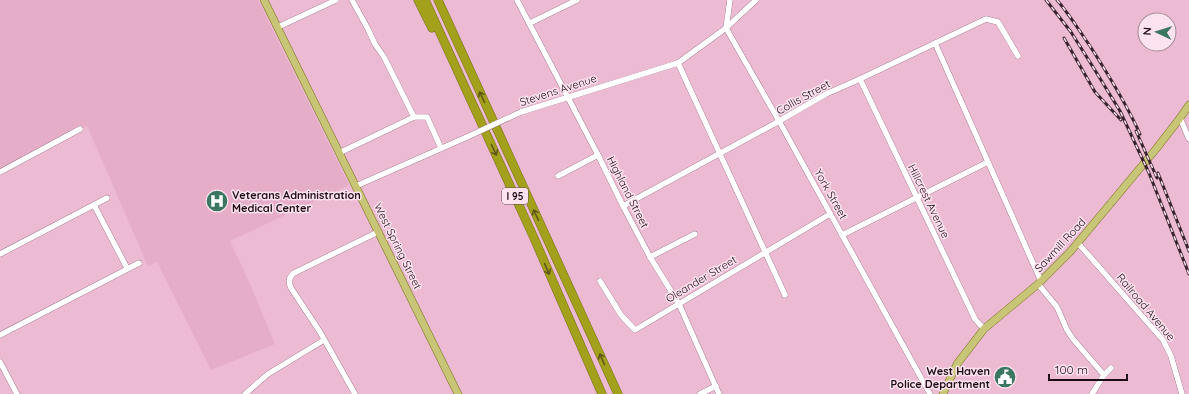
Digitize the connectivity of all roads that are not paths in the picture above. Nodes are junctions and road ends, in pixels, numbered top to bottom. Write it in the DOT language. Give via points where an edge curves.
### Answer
graph roads {
  1 [pos="264,0"];
  2 [pos="336,0"];
  3 [pos="352,0"];
  4 [pos="418,0"];
  5 [pos="425,0"];
  6 [pos="438,0"];
  7 [pos="441,0"];
  8 [pos="517,0"];
  9 [pos="577,0"];
  10 [pos="730,0"];
  11 [pos="756,0"];
  12 [pos="530,23"];
  13 [pos="278,27"];
  14 [pos="726,28"];
  15 [pos="935,43"];
  16 [pos="458,45"];
  17 [pos="1018,56"];
  18 [pos="678,63"];
  19 [pos="860,79"];
  20 [pos="568,97"];
  21 [pos="471,100"];
  22 [pos="1189,104"];
  23 [pos="414,117"];
  24 [pos="1180,118"];
  25 [pos="779,121"];
  26 [pos="80,129"];
  27 [pos="1189,139"];
  28 [pos="441,148"];
  29 [pos="339,153"];
  30 [pos="719,154"];
  31 [pos="598,155"];
  32 [pos="988,162"];
  33 [pos="0,172"];
  34 [pos="558,176"];
  35 [pos="356,186"];
  36 [pos="916,197"];
  37 [pos="107,198"];
  38 [pos="94,205"];
  39 [pos="623,206"];
  40 [pos="830,214"];
  41 [pos="378,232"];
  42 [pos="695,234"];
  43 [pos="842,235"];
  44 [pos="1078,243"];
  45 [pos="766,252"];
  46 [pos="0,254"];
  47 [pos="650,257"];
  48 [pos="139,263"];
  49 [pos="127,268"];
  50 [pos="600,281"];
  51 [pos="1040,282"];
  52 [pos="784,295"];
  53 [pos="678,304"];
  54 [pos="984,329"];
  55 [pos="0,335"];
  56 [pos="324,340"];
  57 [pos="1,366"];
  58 [pos="1111,368"];
  59 [pos="1104,376"];
  60 [pos="716,386"];
  61 [pos="17,394"];
  62 [pos="245,394"];
  63 [pos="355,394"];
  64 [pos="458,394"];
  65 [pos="602,394"];
  66 [pos="618,394"];
  67 [pos="700,394"];
  68 [pos="720,394"];
  69 [pos="930,394"];
  70 [pos="943,394"];
  71 [pos="1092,394"];
  72 [pos="1182,394"];
  1 -- 13 [label="main road, West Spring Street"];
  2 -- 13 [label="street"];
  3 -- 23 [label="street"];
  4 -- 21 [label="highway"];
  5 -- 21 [label="highway, I 95"];
  6 -- 16 [label="highway, I 95"];
  7 -- 16 [label="highway"];
  8 -- 12 [label="street, Highland Street"];
  9 -- 12 [label="street"];
  10 -- 14 [label="street"];
  11 -- 14 [label="street, Stevens Avenue"];
  12 -- 20 [label="street, Highland Street"];
  13 -- 29 [label="main road, West Spring Street"];
  14 -- 18 [label="street, Stevens Avenue"];
  14 -- 25 [label="street, York Street"];
  15 -- 17 [label="street, Collis Street" via="986,19 998,22"];
  15 -- 19 [label="street, Collis Street"];
  15 -- 32 [label="street"];
  66 -- 16 [label="highway, I 95, one-way"];
  18 -- 20 [label="street, Stevens Avenue"];
  18 -- 30 [label="street"];
  19 -- 25 [label="street, Collis Street" via="826,94"];
  19 -- 36 [label="street, Hillcrest Avenue"];
  20 -- 28 [label="street, Stevens Avenue, bridge" via="520,112"];
  20 -- 31 [label="street, Highland Street"];
  21 -- 65 [label="highway, I 95, one-way"];
  22 -- 24 [label="main road, Sawmill Road"];
  23 -- 28 [label="street" via="427,117"];
  23 -- 29 [label="street"];
  24 -- 27 [label="street"];
  24 -- 44 [label="main road, Sawmill Road"];
  25 -- 30 [label="street, Collis Street"];
  25 -- 40 [label="street, York Street"];
  26 -- 33 [label="street"];
  28 -- 35 [label="street, Stevens Avenue"];
  29 -- 35 [label="main road, West Spring Street"];
  30 -- 39 [label="street, Collis Street"];
  30 -- 45 [label="street"];
  31 -- 34 [label="street"];
  31 -- 39 [label="street, Highland Street"];
  32 -- 36 [label="street"];
  32 -- 51 [label="street"];
  35 -- 41 [label="main road, West Spring Street"];
  36 -- 43 [label="street"];
  36 -- 54 [label="street, Hillcrest Avenue" via="974,319"];
  37 -- 38 [label="street"];
  38 -- 46 [label="street"];
  38 -- 49 [label="street"];
  39 -- 47 [label="street, Highland Street"];
  40 -- 43 [label="street, York Street"];
  40 -- 45 [label="street, Oleander Street"];
  41 -- 56 [label="street" via="312,263 290,278 291,288"];
  41 -- 64 [label="main road, West Spring Street"];
  42 -- 47 [label="street"];
  43 -- 69 [label="street, York Street"];
  44 -- 51 [label="main road, Sawmill Road"];
  44 -- 72 [label="street, Railroad Avenue" via="1163,340 1171,356"];
  45 -- 52 [label="street"];
  45 -- 53 [label="street, Oleander Street"];
  47 -- 53 [label="street, Highland Street"];
  48 -- 49 [label="street"];
  49 -- 55 [label="street"];
  50 -- 53 [label="street, Oleander Street" via="621,315 635,330"];
  51 -- 54 [label="main road, Sawmill Road"];
  51 -- 59 [label="street" via="1057,307 1073,340"];
  53 -- 60 [label="street, Highland Street"];
  54 -- 70 [label="main road, Sawmill Road" via="957,364"];
  56 -- 62 [label="street" via="268,374"];
  56 -- 63 [label="street"];
  57 -- 61 [label="street"];
  58 -- 59 [label="street"];
  59 -- 71 [label="street"];
  60 -- 67 [label="street"];
  60 -- 68 [label="street, Highland Street"];
}
